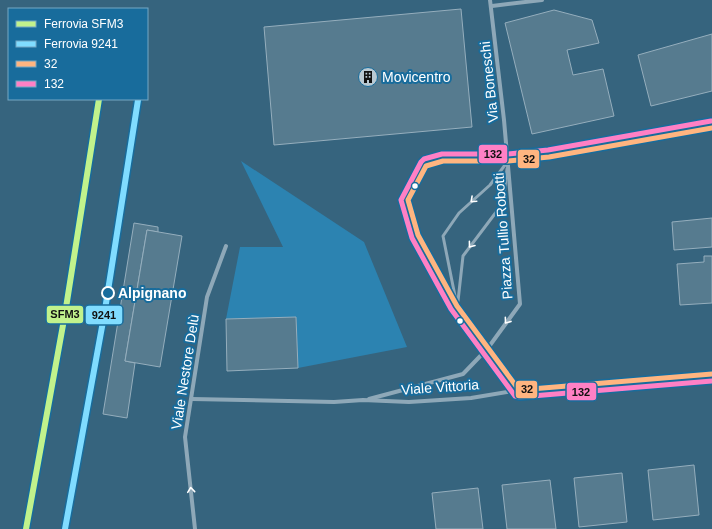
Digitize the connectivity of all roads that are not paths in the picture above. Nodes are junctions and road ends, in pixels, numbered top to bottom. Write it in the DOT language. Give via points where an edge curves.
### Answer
graph roads {
  1 [pos="490,0"];
  2 [pos="542,0"];
  3 [pos="492,6"];
  4 [pos="712,128"];
  5 [pos="508,161"];
  6 [pos="226,246"];
  7 [pos="457,306"];
  8 [pos="488,348"];
  9 [pos="712,374"];
  10 [pos="519,390"];
  11 [pos="192,399"];
  12 [pos="363,400"];
  13 [pos="195,529"];
  1 -- 3 [label="street, Via Boneschi"];
  2 -- 3 [label="street"];
  3 -- 5 [label="street, Via Boneschi"];
  4 -- 5 [label="street" via="549,157"];
  5 -- 7 [label="lane, Piazza Tullio Robotti, one-way" via="502,204 463,256"];
  5 -- 7 [label="lane, Piazza Tullio Robotti, one-way" via="490,185 459,213 443,236"];
  5 -- 7 [label="lane, Piazza Tullio Robotti" via="443,161 426,166 408,200 418,235"];
  5 -- 8 [label="street, Piazza Tullio Robotti, one-way" via="520,304"];
  6 -- 11 [label="street, Viale Nestore Delù" via="207,298"];
  7 -- 8 [label="lane, Piazza Tullio Robotti"];
  8 -- 10 [label="street, Piazza Tullio Robotti"];
  8 -- 12 [label="street" via="463,374"];
  9 -- 10 [label="street, Viale Vittoria"];
  10 -- 12 [label="street, Viale Vittoria" via="471,398 409,402"];
  11 -- 12 [label="street, Viale Vittoria" via="334,402"];
  13 -- 11 [label="street, Viale Nestore Delù, one-way" via="185,437"];
}
